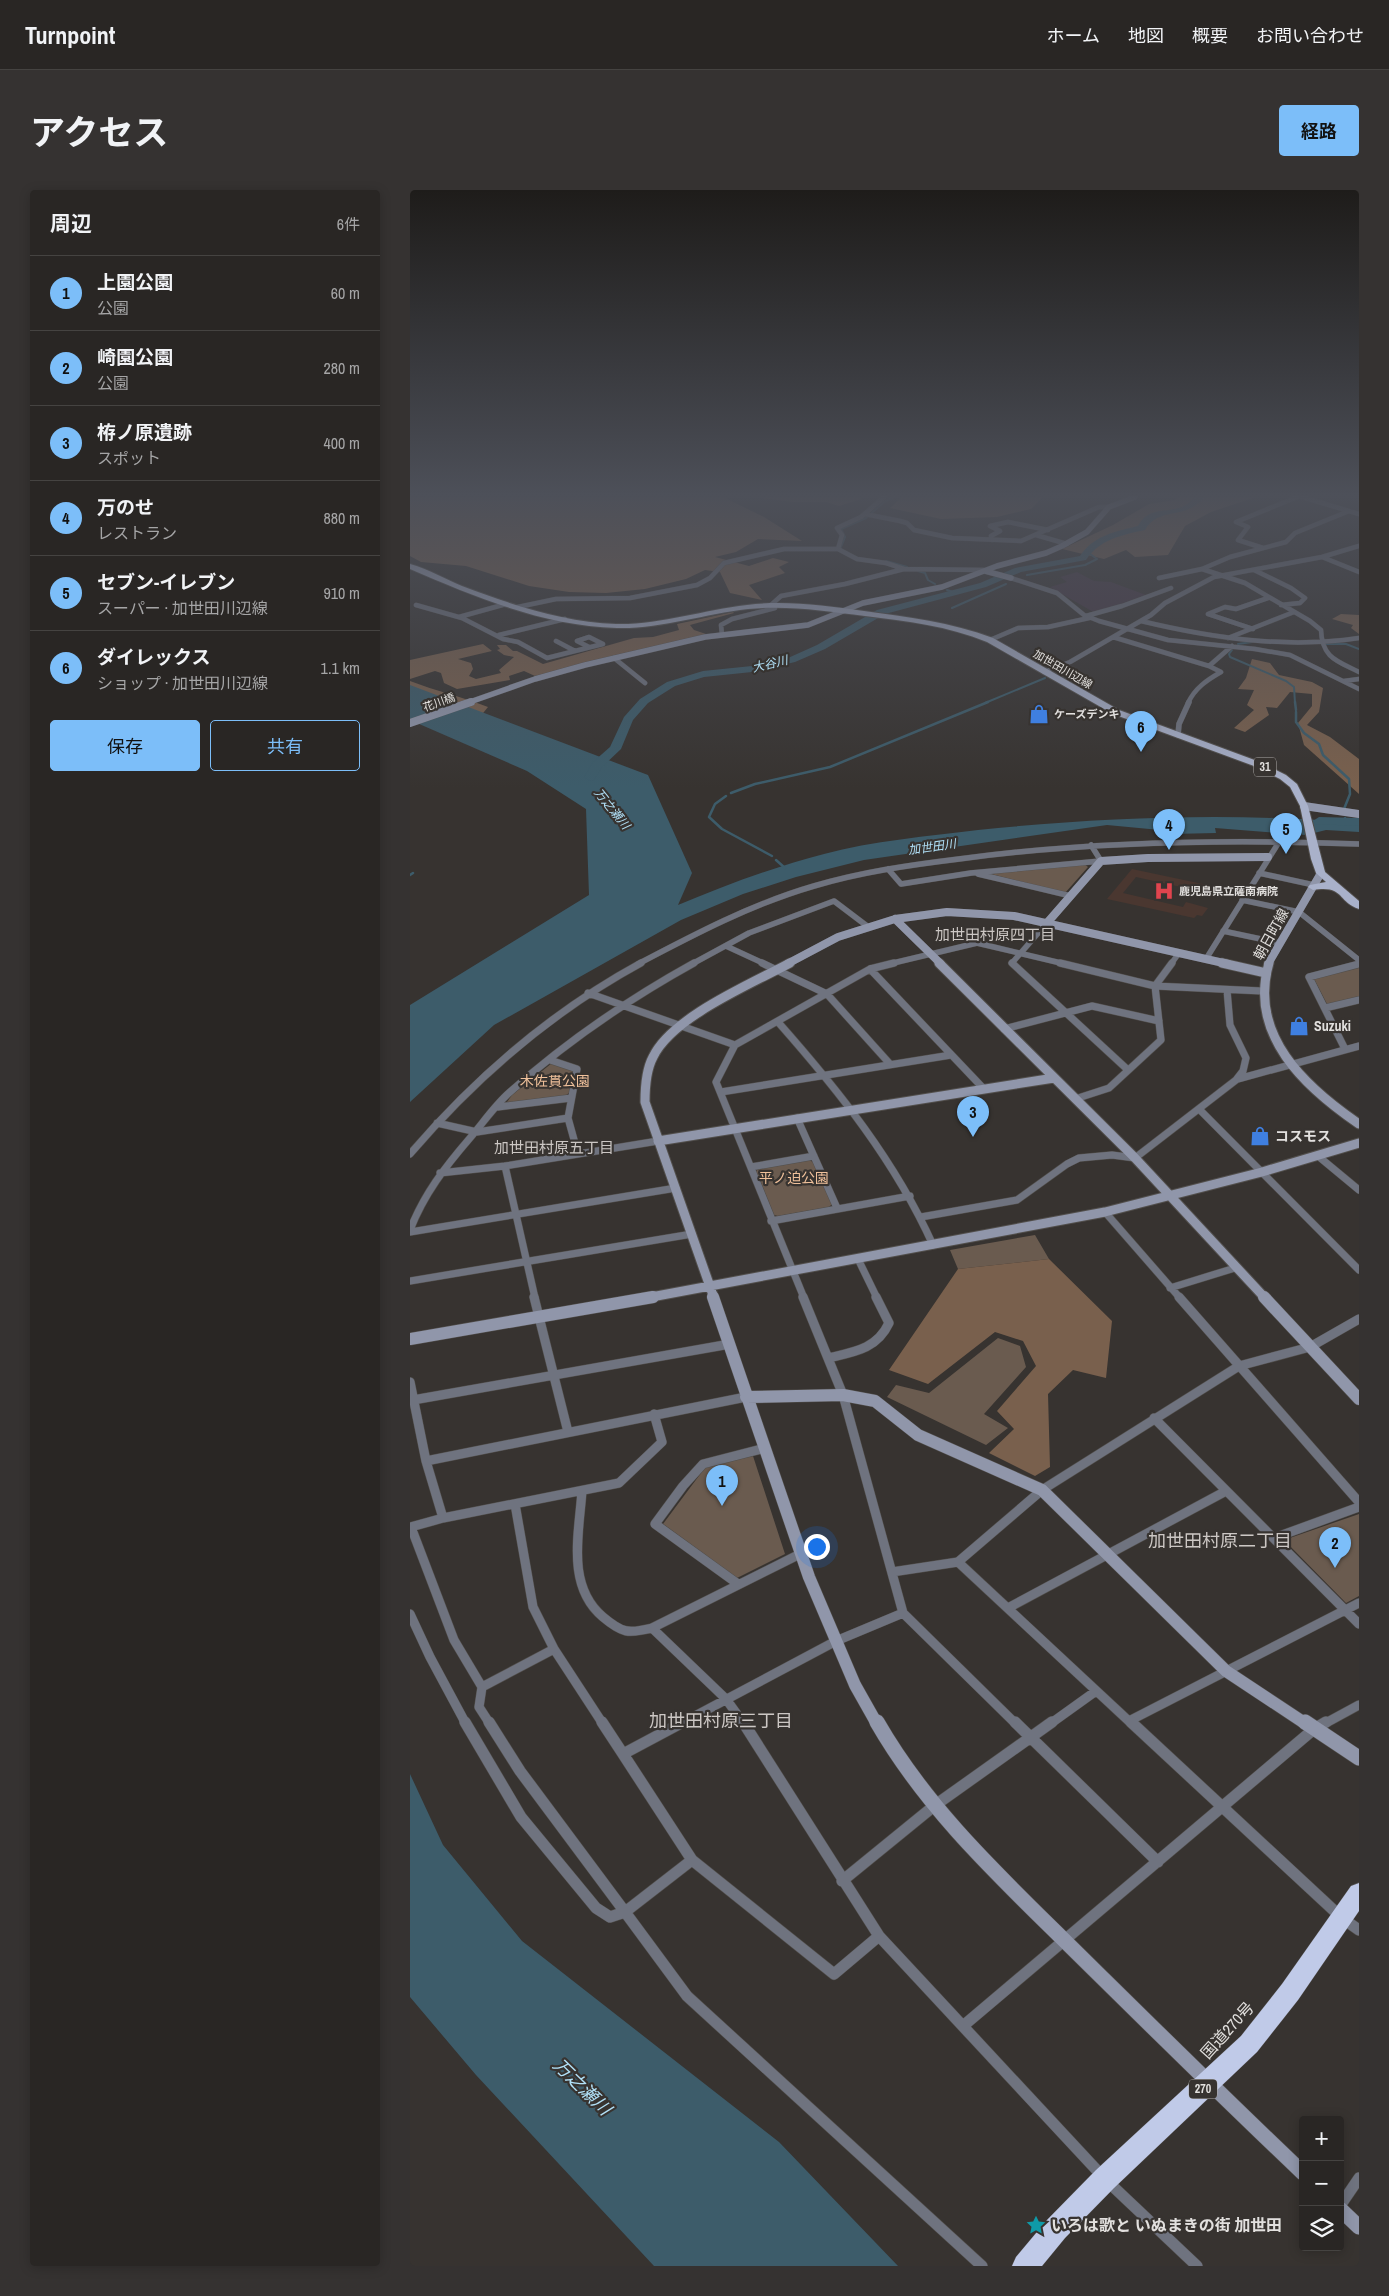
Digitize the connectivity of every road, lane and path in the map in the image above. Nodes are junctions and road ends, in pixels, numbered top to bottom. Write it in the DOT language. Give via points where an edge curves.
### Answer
graph roads {
  1 [pos="478,594"];
  2 [pos="653,594"];
  3 [pos="793,594"];
  4 [pos="906,594"];
  5 [pos="1058,594"];
  6 [pos="1155,594"];
  7 [pos="1181,594"];
  8 [pos="1262,594"];
  9 [pos="1300,594"];
  10 [pos="1268,598"];
  11 [pos="506,604"];
  12 [pos="416,605"];
  13 [pos="771,605"];
  14 [pos="1281,605"];
  15 [pos="518,607"];
  16 [pos="848,611"];
  17 [pos="1294,612"];
  18 [pos="459,617"];
  19 [pos="1088,617"];
  20 [pos="565,619"];
  21 [pos="1141,621"];
  22 [pos="1126,629"];
  23 [pos="1253,629"];
  24 [pos="499,635"];
  25 [pos="722,635"];
  26 [pos="1113,637"];
  27 [pos="1228,638"];
  28 [pos="1359,638"];
  29 [pos="990,640"];
  30 [pos="1238,640"];
  31 [pos="556,641"];
  32 [pos="1321,644"];
  33 [pos="1232,646"];
  34 [pos="589,647"];
  35 [pos="575,651"];
  36 [pos="614,658"];
  37 [pos="1209,666"];
  38 [pos="1044,672"];
  39 [pos="1359,672"];
  40 [pos="1359,679"];
  41 [pos="1344,682"];
  42 [pos="645,683"];
  43 [pos="1359,689"];
  44 [pos="410,723"];
  45 [pos="1178,735"];
  46 [pos="1305,810"];
  47 [pos="1359,814"];
  48 [pos="1312,841"];
  49 [pos="1279,842"];
  50 [pos="1091,845"];
  51 [pos="1358,845"];
  52 [pos="1268,857"];
  53 [pos="1101,861"];
  54 [pos="888,869"];
  55 [pos="972,873"];
  56 [pos="1260,873"];
  57 [pos="1321,873"];
  58 [pos="1314,886"];
  59 [pos="1336,887"];
  60 [pos="1071,896"];
  61 [pos="1242,900"];
  62 [pos="1359,906"];
  63 [pos="1299,912"];
  64 [pos="895,918"];
  65 [pos="1047,922"];
  66 [pos="867,926"];
  67 [pos="1223,931"];
  68 [pos="1280,943"];
  69 [pos="726,946"];
  70 [pos="1019,953"];
  71 [pos="1179,953"];
  72 [pos="930,955"];
  73 [pos="1206,959"];
  74 [pos="1359,962"];
  75 [pos="777,969"];
  76 [pos="870,970"];
  77 [pos="1266,973"];
  78 [pos="1155,986"];
  79 [pos="1227,990"];
  80 [pos="1262,991"];
  81 [pos="588,994"];
  82 [pos="827,994"];
  83 [pos="1359,1000"];
  84 [pos="624,1006"];
  85 [pos="1325,1008"];
  86 [pos="1066,1013"];
  87 [pos="778,1022"];
  88 [pos="1159,1022"];
  89 [pos="680,1026"];
  90 [pos="1004,1029"];
  91 [pos="735,1045"];
  92 [pos="1359,1046"];
  93 [pos="1344,1049"];
  94 [pos="951,1055"];
  95 [pos="550,1060"];
  96 [pos="890,1064"];
  97 [pos="1290,1064"];
  98 [pos="1128,1070"];
  99 [pos="825,1075"];
  100 [pos="1054,1078"];
  101 [pos="1236,1080"];
  102 [pos="983,1088"];
  103 [pos="721,1092"];
  104 [pos="571,1098"];
  105 [pos="1075,1099"];
  106 [pos="498,1107"];
  107 [pos="853,1109"];
  108 [pos="1199,1109"];
  109 [pos="568,1118"];
  110 [pos="797,1118"];
  111 [pos="437,1123"];
  112 [pos="1359,1124"];
  113 [pos="734,1129"];
  114 [pos="477,1132"];
  115 [pos="658,1141"];
  116 [pos="1359,1142"];
  117 [pos="410,1154"];
  118 [pos="578,1154"];
  119 [pos="814,1156"];
  120 [pos="1318,1156"];
  121 [pos="1135,1158"];
  122 [pos="505,1166"];
  123 [pos="751,1168"];
  124 [pos="1262,1172"];
  125 [pos="440,1173"];
  126 [pos="676,1188"];
  127 [pos="1359,1190"];
  128 [pos="910,1196"];
  129 [pos="1170,1197"];
  130 [pos="837,1208"];
  131 [pos="1105,1212"];
  132 [pos="516,1215"];
  133 [pos="921,1217"];
  134 [pos="771,1221"];
  135 [pos="410,1231"];
  136 [pos="692,1234"];
  137 [pos="933,1245"];
  138 [pos="858,1259"];
  139 [pos="527,1262"];
  140 [pos="1235,1268"];
  141 [pos="1359,1270"];
  142 [pos="792,1271"];
  143 [pos="410,1282"];
  144 [pos="710,1287"];
  145 [pos="1170,1288"];
  146 [pos="539,1317"];
  147 [pos="1359,1319"];
  148 [pos="410,1338"];
  149 [pos="730,1344"];
  150 [pos="1310,1347"];
  151 [pos="828,1358"];
  152 [pos="1239,1366"];
  153 [pos="554,1374"];
  154 [pos="410,1382"];
  155 [pos="844,1396"];
  156 [pos="746,1397"];
  157 [pos="1359,1399"];
  158 [pos="414,1400"];
  159 [pos="654,1414"];
  160 [pos="1154,1418"];
  161 [pos="568,1432"];
  162 [pos="765,1448"];
  163 [pos="426,1460"];
  164 [pos="1042,1490"];
  165 [pos="582,1491"];
  166 [pos="1226,1491"];
  167 [pos="1359,1502"];
  168 [pos="515,1504"];
  169 [pos="1359,1507"];
  170 [pos="443,1518"];
  171 [pos="1274,1538"];
  172 [pos="802,1553"];
  173 [pos="1107,1554"];
  174 [pos="958,1562"];
  175 [pos="892,1572"];
  176 [pos="738,1584"];
  177 [pos="1359,1603"];
  178 [pos="1008,1608"];
  179 [pos="1345,1610"];
  180 [pos="903,1613"];
  181 [pos="410,1614"];
  182 [pos="1359,1624"];
  183 [pos="652,1628"];
  184 [pos="836,1641"];
  185 [pos="554,1649"];
  186 [pos="1226,1672"];
  187 [pos="482,1687"];
  188 [pos="1096,1691"];
  189 [pos="726,1700"];
  190 [pos="1359,1705"];
  191 [pos="1129,1721"];
  192 [pos="1314,1729"];
  193 [pos="1030,1738"];
  194 [pos="623,1754"];
  195 [pos="1359,1758"];
  196 [pos="934,1806"];
  197 [pos="1223,1808"];
  198 [pos="692,1860"];
  199 [pos="1158,1862"];
  200 [pos="842,1881"];
  201 [pos="1359,1893"];
  202 [pos="625,1912"];
  203 [pos="1351,1924"];
  204 [pos="879,1936"];
  205 [pos="1064,1942"];
  206 [pos="963,2026"];
  207 [pos="1208,2084"];
  208 [pos="1299,2170"];
  209 [pos="1359,2178"];
  210 [pos="1105,2179"];
  211 [pos="1341,2206"];
  212 [pos="1344,2212"];
  213 [pos="1359,2227"];
  214 [pos="982,2266"];
  215 [pos="1025,2266"];
  216 [pos="1196,2266"];
  1 -- 11 [label="main road, 加世田川辺線 / 31"];
  2 -- 15 [label="street" via="556,599"];
  3 -- 13 [label="street" via="782,596"];
  4 -- 16 [label="street, 花川橋" via="868,602"];
  5 -- 19 [label="street"];
  6 -- 19 [label="street"];
  7 -- 21 [label="street"];
  8 -- 10 [label="street"];
  9 -- 14 [label="street" via="1306,598"];
  10 -- 14 [label="street"];
  10 -- 23 [label="street" via="1208,614"];
  11 -- 15 [label="main road, 加世田川辺線 / 31"];
  11 -- 18 [label="street"];
  12 -- 18 [label="street"];
  13 -- 16 [label="main road, 加世田川辺線 / 31"];
  13 -- 20 [label="main road, 加世田川辺線 / 31" via="639,626 606,626"];
  13 -- 25 [label="street" via="774,608 721,625"];
  14 -- 17 [label="street"];
  15 -- 20 [label="main road, 加世田川辺線 / 31"];
  16 -- 25 [label="street, 花川橋" via="808,625"];
  16 -- 29 [label="main road, 加世田川辺線 / 31" via="954,627"];
  17 -- 23 [label="street"];
  17 -- 32 [label="street" via="1321,630"];
  18 -- 24 [label="street"];
  19 -- 22 [label="street"];
  19 -- 29 [label="street" via="1048,627 1018,628"];
  20 -- 24 [label="street"];
  21 -- 22 [label="street"];
  21 -- 27 [label="street"];
  22 -- 26 [label="street"];
  22 -- 33 [label="street" via="1168,640"];
  23 -- 27 [label="street"];
  24 -- 35 [label="street" via="542,657"];
  25 -- 36 [label="street, 花川橋"];
  26 -- 37 [label="street"];
  26 -- 38 [label="street" via="1070,662"];
  27 -- 30 [label="street"];
  28 -- 32 [label="street"];
  29 -- 38 [label="main road, 加世田川辺線 / 31"];
  30 -- 32 [label="street"];
  30 -- 33 [label="street"];
  31 -- 35 [label="street"];
  32 -- 39 [label="street" via="1332,659"];
  33 -- 37 [label="street"];
  33 -- 41 [label="street" via="1290,655"];
  34 -- 34 [label="street" via="596,646 604,644 589,638 577,641"];
  34 -- 35 [label="street"];
  36 -- 42 [label="street"];
  36 -- 44 [label="street, 花川橋" via="535,679"];
  37 -- 45 [label="street" via="1221,672 1192,694 1179,724"];
  38 -- 45 [label="main road, 加世田川辺線 / 31" via="1116,712"];
  40 -- 41 [label="street"];
  41 -- 43 [label="street"];
  45 -- 46 [label="main road, 加世田川辺線 / 31" via="1279,774 1294,786"];
  46 -- 47 [label="street"];
  46 -- 48 [label="main road, 加世田川辺線 / 31"];
  48 -- 49 [label="street"];
  48 -- 51 [label="street"];
  48 -- 57 [label="main road, 加世田川辺線 / 31"];
  49 -- 50 [label="street" via="1217,840"];
  49 -- 52 [label="street"];
  50 -- 53 [label="street"];
  50 -- 54 [label="street" via="988,854"];
  52 -- 53 [label="street"];
  52 -- 56 [label="street"];
  53 -- 55 [label="street"];
  53 -- 60 [label="street"];
  54 -- 55 [label="street" via="901,884"];
  54 -- 81 [label="street" via="833,880 738,914 673,945"];
  55 -- 60 [label="street"];
  56 -- 58 [label="street"];
  56 -- 61 [label="street"];
  57 -- 58 [label="street, 朝日町線"];
  57 -- 59 [label="main road"];
  58 -- 59 [label="main road"];
  58 -- 63 [label="street, 朝日町線"];
  59 -- 62 [label="main road"];
  60 -- 65 [label="street"];
  61 -- 63 [label="street"];
  61 -- 67 [label="street"];
  63 -- 68 [label="street, 朝日町線"];
  63 -- 74 [label="street"];
  64 -- 65 [label="street" via="970,913"];
  64 -- 66 [label="street"];
  64 -- 72 [label="street"];
  65 -- 70 [label="street"];
  65 -- 71 [label="street"];
  66 -- 69 [label="street" via="834,901 748,933"];
  66 -- 75 [label="street" via="838,937"];
  67 -- 68 [label="street"];
  67 -- 73 [label="street"];
  68 -- 77 [label="street, 朝日町線"];
  69 -- 75 [label="street"];
  69 -- 84 [label="street" via="658,983"];
  70 -- 72 [label="street" via="977,943"];
  70 -- 78 [label="street"];
  70 -- 86 [label="street" via="1012,963"];
  71 -- 73 [label="street"];
  71 -- 78 [label="street"];
  72 -- 76 [label="street"];
  72 -- 90 [label="street"];
  73 -- 77 [label="street"];
  74 -- 85 [label="street" via="1310,977"];
  75 -- 82 [label="street"];
  75 -- 89 [label="street" via="700,1011"];
  76 -- 82 [label="street"];
  76 -- 94 [label="street"];
  77 -- 80 [label="street, 朝日町線"];
  78 -- 79 [label="street"];
  78 -- 88 [label="street"];
  79 -- 80 [label="street"];
  79 -- 101 [label="street" via="1229,1023 1248,1062"];
  80 -- 97 [label="street, 朝日町線" via="1271,1034"];
  81 -- 84 [label="street"];
  81 -- 111 [label="street" via="549,1020 497,1062 462,1094"];
  82 -- 87 [label="street"];
  82 -- 96 [label="street"];
  83 -- 85 [label="street"];
  84 -- 89 [label="street"];
  84 -- 95 [label="street"];
  85 -- 93 [label="street"];
  86 -- 88 [label="street" via="1092,1006"];
  86 -- 90 [label="street"];
  86 -- 98 [label="street"];
  87 -- 91 [label="street"];
  87 -- 99 [label="street"];
  88 -- 98 [label="street" via="1161,1040"];
  89 -- 91 [label="street"];
  89 -- 115 [label="street" via="652,1058 645,1087 644,1102"];
  90 -- 100 [label="street"];
  91 -- 103 [label="street" via="716,1082"];
  92 -- 93 [label="street"];
  93 -- 97 [label="street"];
  94 -- 96 [label="street"];
  94 -- 102 [label="street"];
  95 -- 104 [label="street" via="577,1069"];
  95 -- 106 [label="street" via="509,1093"];
  96 -- 99 [label="street"];
  97 -- 101 [label="street"];
  97 -- 112 [label="street, 朝日町線" via="1320,1096"];
  98 -- 105 [label="street" via="1109,1088"];
  99 -- 103 [label="street"];
  99 -- 107 [label="street"];
  100 -- 102 [label="street"];
  100 -- 105 [label="street"];
  101 -- 108 [label="street"];
  102 -- 107 [label="street"];
  103 -- 113 [label="street"];
  104 -- 106 [label="street"];
  104 -- 109 [label="street"];
  105 -- 121 [label="street"];
  106 -- 114 [label="street"];
  107 -- 110 [label="street"];
  107 -- 128 [label="street"];
  108 -- 121 [label="street"];
  108 -- 124 [label="street"];
  109 -- 114 [label="street"];
  109 -- 118 [label="street"];
  110 -- 113 [label="street"];
  110 -- 119 [label="street"];
  111 -- 114 [label="street"];
  111 -- 117 [label="street"];
  113 -- 115 [label="street"];
  113 -- 123 [label="street"];
  114 -- 125 [label="street"];
  115 -- 118 [label="street"];
  115 -- 126 [label="street"];
  116 -- 120 [label="street"];
  118 -- 122 [label="street"];
  119 -- 123 [label="street"];
  119 -- 130 [label="street"];
  120 -- 124 [label="street"];
  120 -- 127 [label="street"];
  121 -- 129 [label="street"];
  121 -- 133 [label="street" via="1112,1155 1079,1158 1017,1200"];
  122 -- 125 [label="street"];
  122 -- 132 [label="street"];
  123 -- 134 [label="street"];
  124 -- 129 [label="street"];
  124 -- 141 [label="street"];
  125 -- 135 [label="street" via="419,1207"];
  126 -- 132 [label="street"];
  126 -- 136 [label="street"];
  128 -- 130 [label="street"];
  128 -- 133 [label="street"];
  129 -- 131 [label="street"];
  129 -- 140 [label="street"];
  130 -- 134 [label="street"];
  131 -- 137 [label="street"];
  131 -- 145 [label="street"];
  132 -- 135 [label="street"];
  132 -- 139 [label="street"];
  133 -- 137 [label="street"];
  134 -- 142 [label="street"];
  136 -- 139 [label="street"];
  136 -- 144 [label="street"];
  137 -- 138 [label="street"];
  138 -- 142 [label="street"];
  138 -- 151 [label="street" via="889,1323 886,1333 868,1349"];
  139 -- 143 [label="street"];
  139 -- 146 [label="street"];
  140 -- 145 [label="street"];
  140 -- 150 [label="street"];
  142 -- 144 [label="street"];
  142 -- 151 [label="street"];
  144 -- 146 [label="street"];
  144 -- 149 [label="street"];
  145 -- 152 [label="street"];
  146 -- 148 [label="street"];
  146 -- 153 [label="street"];
  147 -- 150 [label="street"];
  149 -- 153 [label="street"];
  149 -- 156 [label="street"];
  150 -- 152 [label="street"];
  150 -- 157 [label="street"];
  151 -- 155 [label="street"];
  152 -- 160 [label="street"];
  152 -- 167 [label="street"];
  153 -- 158 [label="street"];
  153 -- 161 [label="street"];
  154 -- 158 [label="street"];
  155 -- 156 [label="street"];
  155 -- 164 [label="street" via="875,1401 918,1435"];
  155 -- 175 [label="street"];
  156 -- 159 [label="street"];
  156 -- 162 [label="street"];
  158 -- 163 [label="street"];
  159 -- 161 [label="street"];
  159 -- 165 [label="street" via="662,1442 619,1483"];
  160 -- 164 [label="street"];
  160 -- 166 [label="street"];
  161 -- 163 [label="street"];
  162 -- 172 [label="street"];
  162 -- 176 [label="street" via="703,1464 655,1524"];
  163 -- 170 [label="street"];
  164 -- 173 [label="street"];
  164 -- 174 [label="street"];
  165 -- 168 [label="street"];
  165 -- 183 [label="street" via="578,1575 584,1595 596,1612 618,1631 629,1634"];
  166 -- 171 [label="street"];
  166 -- 173 [label="street"];
  168 -- 170 [label="street"];
  168 -- 185 [label="street" via="533,1607"];
  169 -- 171 [label="street"];
  170 -- 187 [label="street" via="411,1527 454,1640"];
  171 -- 179 [label="street"];
  172 -- 176 [label="street"];
  172 -- 184 [label="street"];
  173 -- 178 [label="street"];
  173 -- 186 [label="street"];
  174 -- 175 [label="street"];
  174 -- 178 [label="street"];
  175 -- 180 [label="street"];
  176 -- 183 [label="street"];
  177 -- 179 [label="street"];
  178 -- 188 [label="street"];
  179 -- 182 [label="street"];
  179 -- 186 [label="street"];
  180 -- 184 [label="street"];
  180 -- 193 [label="street"];
  181 -- 202 [label="street" via="476,1743 520,1817 596,1908 610,1917"];
  183 -- 189 [label="street"];
  184 -- 189 [label="street"];
  184 -- 196 [label="street" via="872,1716 898,1759"];
  185 -- 187 [label="street"];
  185 -- 194 [label="street"];
  186 -- 191 [label="street"];
  186 -- 192 [label="street"];
  187 -- 202 [label="street" via="479,1707 520,1771"];
  188 -- 191 [label="street"];
  188 -- 193 [label="street"];
  189 -- 194 [label="street"];
  189 -- 200 [label="street"];
  190 -- 192 [label="street"];
  191 -- 197 [label="street"];
  192 -- 195 [label="street"];
  192 -- 197 [label="street"];
  193 -- 196 [label="street"];
  193 -- 199 [label="street"];
  194 -- 198 [label="street"];
  196 -- 200 [label="street"];
  196 -- 205 [label="street"];
  197 -- 199 [label="street"];
  197 -- 203 [label="street"];
  198 -- 202 [label="street"];
  198 -- 204 [label="street" via="834,1974"];
  199 -- 205 [label="street"];
  200 -- 204 [label="street"];
  201 -- 203 [label="highway, 国道270号 / 270"];
  202 -- 214 [label="street" via="687,1996"];
  203 -- 207 [label="highway, 国道270号 / 270" via="1249,2044"];
  204 -- 206 [label="street"];
  205 -- 206 [label="street"];
  205 -- 207 [label="street"];
  206 -- 210 [label="street"];
  207 -- 208 [label="street"];
  207 -- 210 [label="highway, 国道270号 / 270"];
  209 -- 211 [label="street"];
  210 -- 215 [label="highway, 国道270号 / 270"];
  210 -- 216 [label="street"];
  212 -- 213 [label="street"];
}
